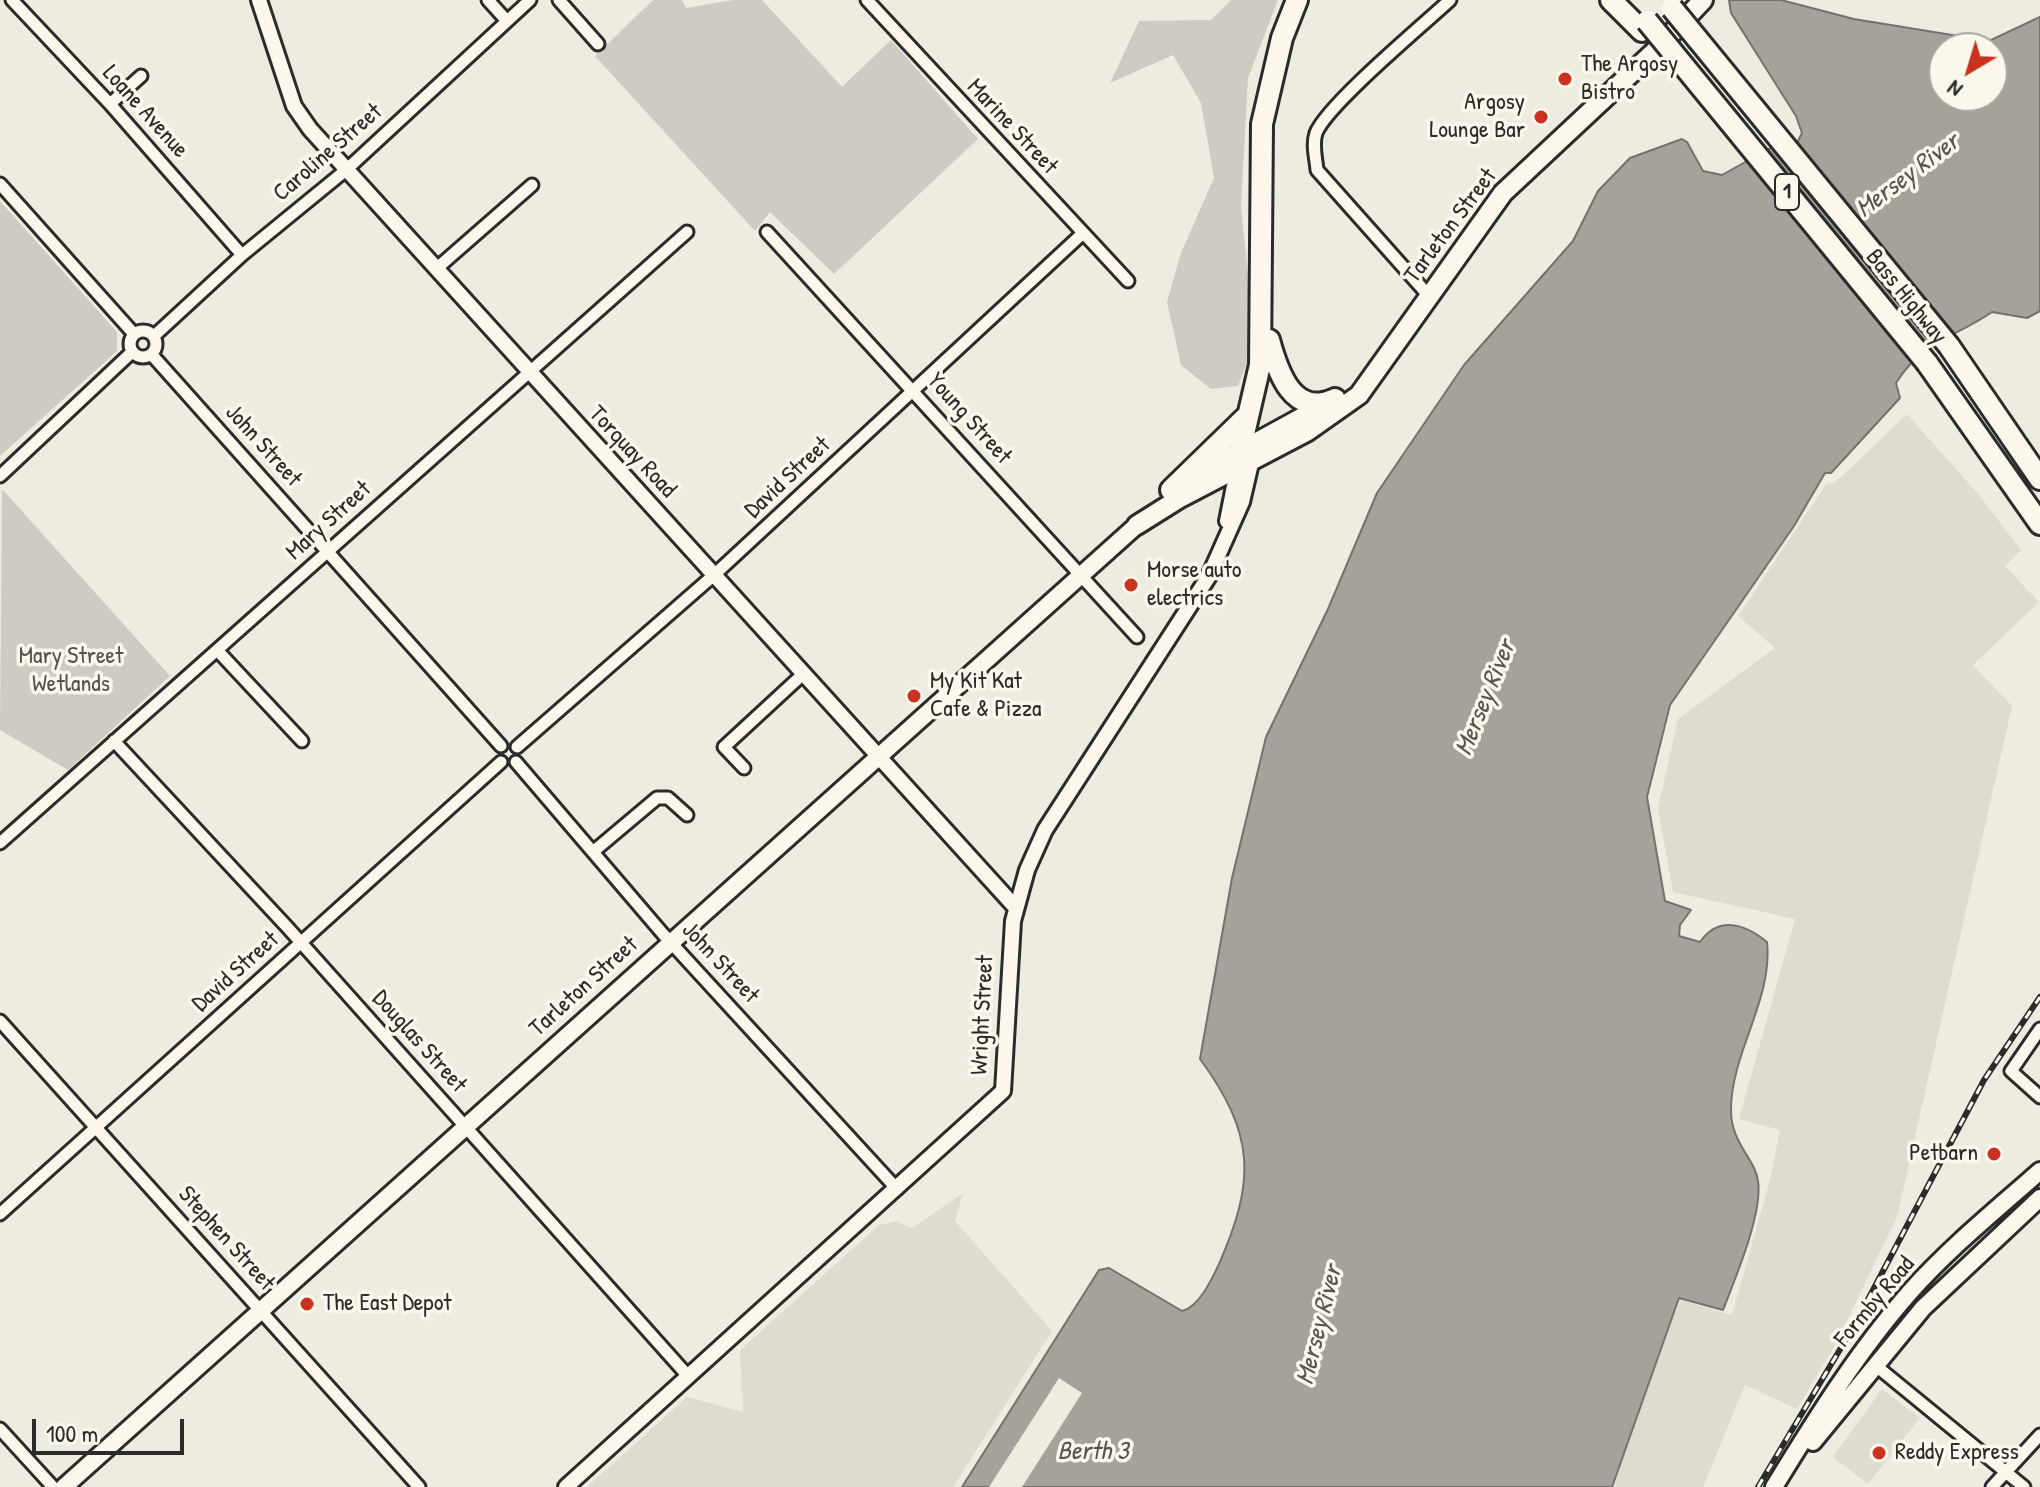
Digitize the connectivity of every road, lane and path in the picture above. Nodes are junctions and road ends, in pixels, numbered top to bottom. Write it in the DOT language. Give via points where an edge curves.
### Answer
graph roads {
  1 [pos="12,0"];
  2 [pos="259,0"];
  3 [pos="488,0"];
  4 [pos="530,0"];
  5 [pos="559,0"];
  6 [pos="867,0"];
  7 [pos="1297,0"];
  8 [pos="1313,0"];
  9 [pos="1450,0"];
  10 [pos="1611,0"];
  11 [pos="1629,0"];
  12 [pos="1703,0"];
  13 [pos="1669,4"];
  14 [pos="507,21"];
  15 [pos="1644,26"];
  16 [pos="598,44"];
  17 [pos="141,76"];
  18 [pos="110,104"];
  19 [pos="346,170"];
  20 [pos="0,184"];
  21 [pos="532,185"];
  22 [pos="1261,212"];
  23 [pos="687,232"];
  24 [pos="767,232"];
  25 [pos="1082,234"];
  26 [pos="242,255"];
  27 [pos="436,269"];
  28 [pos="1128,281"];
  29 [pos="1429,296"];
  30 [pos="1263,298"];
  31 [pos="134,334"];
  32 [pos="154,336"];
  33 [pos="1269,340"];
  34 [pos="1949,346"];
  35 [pos="132,352"];
  36 [pos="152,355"];
  37 [pos="1384,362"];
  38 [pos="529,373"];
  39 [pos="915,392"];
  40 [pos="1335,399"];
  41 [pos="1248,413"];
  42 [pos="1247,455"];
  43 [pos="2040,459"];
  44 [pos="0,476"];
  45 [pos="2040,479"];
  46 [pos="1171,490"];
  47 [pos="2040,524"];
  48 [pos="1137,525"];
  49 [pos="327,552"];
  50 [pos="714,575"];
  51 [pos="1080,575"];
  52 [pos="1137,637"];
  53 [pos="217,650"];
  54 [pos="802,675"];
  55 [pos="114,741"];
  56 [pos="302,741"];
  57 [pos="501,746"];
  58 [pos="517,747"];
  59 [pos="877,758"];
  60 [pos="501,762"];
  61 [pos="516,762"];
  62 [pos="744,768"];
  63 [pos="687,815"];
  64 [pos="0,843"];
  65 [pos="594,851"];
  66 [pos="1016,908"];
  67 [pos="670,942"];
  68 [pos="301,943"];
  69 [pos="0,1021"];
  70 [pos="2040,1029"];
  71 [pos="2040,1097"];
  72 [pos="465,1125"];
  73 [pos="95,1127"];
  74 [pos="2040,1171"];
  75 [pos="897,1189"];
  76 [pos="2040,1198"];
  77 [pos="0,1214"];
  78 [pos="260,1310"];
  79 [pos="1905,1328"];
  80 [pos="1867,1346"];
  81 [pos="1875,1365"];
  82 [pos="688,1376"];
  83 [pos="0,1429"];
  84 [pos="2040,1435"];
  85 [pos="2005,1469"];
  86 [pos="53,1487"];
  87 [pos="64,1487"];
  88 [pos="419,1487"];
  89 [pos="566,1487"];
  90 [pos="1774,1487"];
  91 [pos="1783,1487"];
  92 [pos="1992,1487"];
  93 [pos="2024,1487"];
  1 -- 18 [label="street, Loane Avenue"];
  2 -- 19 [label="street, Torquay Road" via="294,106"];
  3 -- 14 [label="street"];
  4 -- 14 [label="street, Caroline Street"];
  5 -- 16 [label="street"];
  6 -- 25 [label="street, Marine Street"];
  7 -- 22 [label="highway" via="1282,38 1262,124"];
  8 -- 22 [label="highway" via="1279,84"];
  9 -- 29 [label="street" via="1339,104 1317,132 1314,147 1317,170"];
  10 -- 15 [label="highway"];
  11 -- 15 [label="highway"];
  12 -- 29 [label="highway, Tarleton Street" via="1503,193"];
  13 -- 34 [label="highway, Bass Highway / 1, bridge"];
  14 -- 19 [label="street, Caroline Street"];
  15 -- 47 [label="highway, Bass Highway / 1, bridge" via="1927,363"];
  17 -- 18 [label="street"];
  18 -- 26 [label="street, Loane Avenue"];
  19 -- 26 [label="street, Caroline Street"];
  19 -- 27 [label="street, Torquay Road"];
  20 -- 31 [label="street"];
  21 -- 27 [label="street"];
  22 -- 30 [label="highway"];
  23 -- 38 [label="street, Mary Street"];
  24 -- 39 [label="street, Young Street"];
  25 -- 28 [label="street, Marine Street"];
  25 -- 39 [label="street, David Street"];
  26 -- 32 [label="street, Caroline Street"];
  27 -- 38 [label="street, Torquay Road"];
  29 -- 37 [label="highway, Tarleton Street"];
  30 -- 33 [label="highway"];
  30 -- 41 [label="highway" via="1260,365"];
  31 -- 32 [label="street"];
  31 -- 35 [label="street"];
  32 -- 36 [label="street"];
  33 -- 40 [label="highway" via="1281,378 1294,395 1317,404"];
  33 -- 42 [label="highway" via="1269,379"];
  34 -- 43 [label="highway"];
  34 -- 45 [label="highway, Bass Highway / 1"];
  35 -- 36 [label="street"];
  35 -- 44 [label="street"];
  36 -- 49 [label="street, John Street"];
  37 -- 40 [label="highway, Tarleton Street"];
  37 -- 42 [label="highway, Tarleton Street" via="1345,407"];
  38 -- 49 [label="street, Mary Street"];
  38 -- 50 [label="street, Torquay Road"];
  39 -- 50 [label="street, David Street"];
  39 -- 51 [label="street, Young Street"];
  40 -- 42 [label="highway, Tarleton Street"];
  41 -- 42 [label="highway"];
  41 -- 46 [label="highway" via="1239,428"];
  42 -- 46 [label="highway, Tarleton Street"];
  42 -- 48 [label="highway, Tarleton Street"];
  42 -- 66 [label="street, Wright Street" via="1220,553 1201,592 1045,830"];
  46 -- 48 [label="highway, Tarleton Street"];
  48 -- 51 [label="main road, Tarleton Street"];
  49 -- 53 [label="street, Mary Street"];
  49 -- 57 [label="street, John Street"];
  50 -- 54 [label="street, Torquay Road"];
  50 -- 58 [label="street, David Street"];
  51 -- 52 [label="street, Young Street"];
  51 -- 59 [label="main road, Tarleton Street"];
  53 -- 55 [label="street, Mary Street"];
  53 -- 56 [label="street"];
  54 -- 59 [label="street, Torquay Road"];
  54 -- 62 [label="street" via="724,747"];
  55 -- 64 [label="street, Mary Street"];
  55 -- 68 [label="street, Douglas Street"];
  57 -- 58 [label="street"];
  57 -- 60 [label="street"];
  58 -- 61 [label="street"];
  59 -- 66 [label="street, Torquay Road"];
  59 -- 67 [label="main road, Tarleton Street"];
  60 -- 61 [label="street"];
  60 -- 68 [label="street, David Street"];
  61 -- 65 [label="street, John Street"];
  63 -- 65 [label="street" via="668,798 657,798"];
  65 -- 67 [label="street, John Street"];
  66 -- 75 [label="street, Wright Street" via="1003,1091"];
  67 -- 72 [label="main road, Tarleton Street"];
  67 -- 75 [label="street, John Street"];
  68 -- 72 [label="street, Douglas Street"];
  68 -- 73 [label="street, David Street"];
  69 -- 73 [label="street, Stephen Street"];
  70 -- 71 [label="street" via="2011,1071"];
  72 -- 78 [label="main road, Tarleton Street"];
  72 -- 82 [label="street, Douglas Street"];
  73 -- 77 [label="street, David Street"];
  73 -- 78 [label="street, Stephen Street"];
  74 -- 80 [label="main road, Formby Road" via="1913,1289"];
  75 -- 82 [label="street, Wright Street"];
  76 -- 79 [label="main road, Formby Road"];
  78 -- 87 [label="main road, Tarleton Street"];
  78 -- 88 [label="street, Stephen Street"];
  79 -- 80 [label="main road" via="1892,1324"];
  79 -- 81 [label="main road, Formby Road"];
  80 -- 90 [label="main road, Formby Road"];
  81 -- 85 [label="street"];
  81 -- 91 [label="main road, Formby Road"];
  82 -- 89 [label="street, Wright Street"];
  83 -- 86 [label="street"];
  84 -- 85 [label="street"];
  85 -- 92 [label="street"];
  85 -- 93 [label="street"];
}
